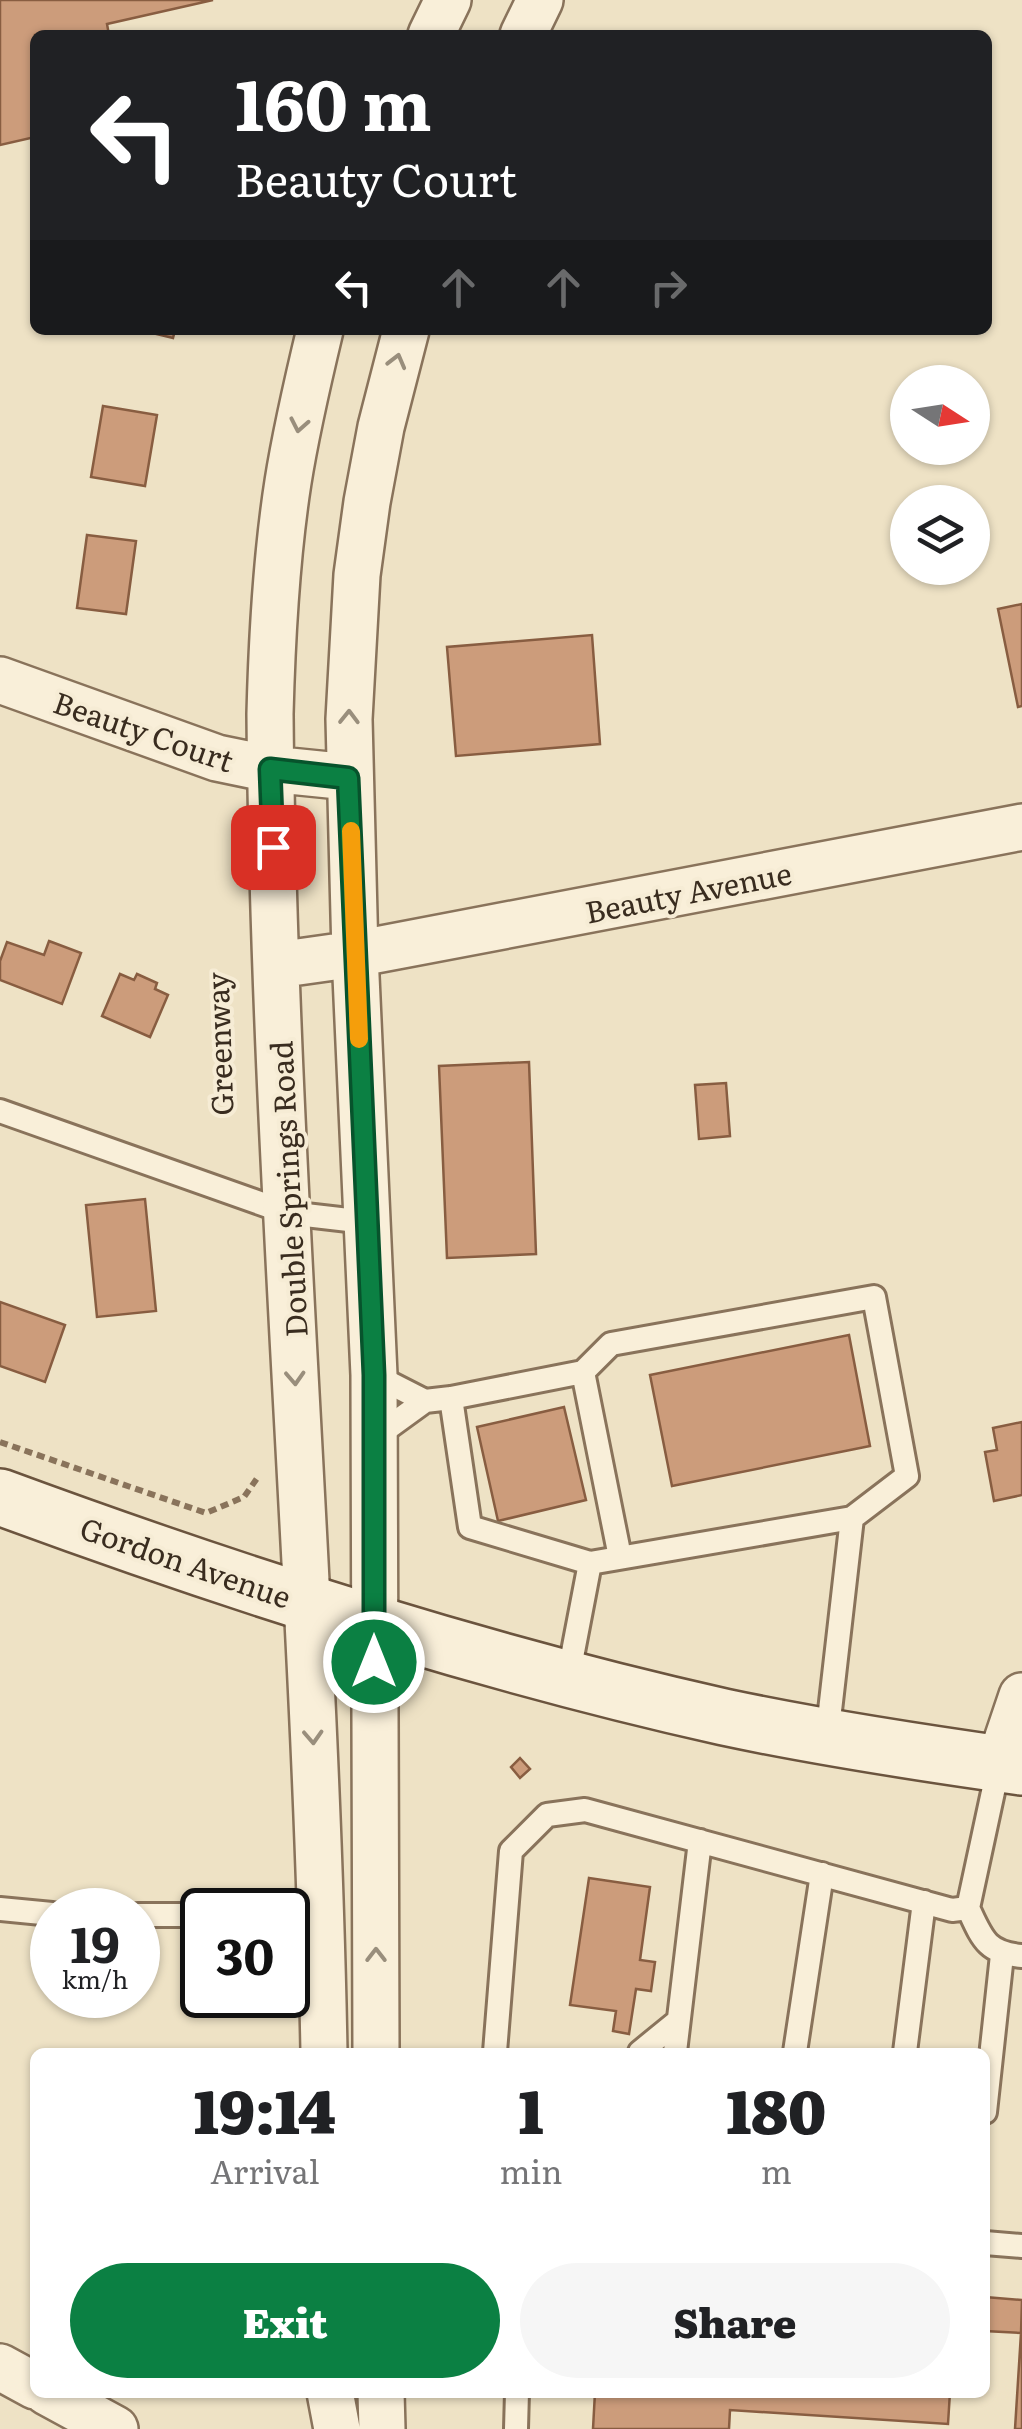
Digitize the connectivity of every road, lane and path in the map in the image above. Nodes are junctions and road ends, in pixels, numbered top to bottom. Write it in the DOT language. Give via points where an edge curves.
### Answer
graph roads {
  1 [pos="448,0"];
  2 [pos="540,0"];
  3 [pos="433,30"];
  4 [pos="525,30"];
  5 [pos="319,335"];
  6 [pos="405,335"];
  7 [pos="0,680"];
  8 [pos="270,769"];
  9 [pos="348,778"];
  10 [pos="1022,827"];
  11 [pos="355,954"];
  12 [pos="277,964"];
  13 [pos="0,1111"];
  14 [pos="288,1213"];
  15 [pos="366,1222"];
  16 [pos="583,1372"];
  17 [pos="374,1375"];
  18 [pos="451,1398"];
  19 [pos="425,1400"];
  20 [pos="374,1438"];
  21 [pos="0,1442"];
  22 [pos="256,1459"];
  23 [pos="487,1472"];
  24 [pos="463,1478"];
  25 [pos="0,1497"];
  26 [pos="852,1518"];
  27 [pos="620,1557"];
  28 [pos="590,1563"];
  29 [pos="306,1601"];
  30 [pos="374,1623"];
  31 [pos="568,1678"];
  32 [pos="1022,1696"];
  33 [pos="827,1737"];
  34 [pos="1011,1766"];
  35 [pos="700,1841"];
  36 [pos="822,1874"];
  37 [pos="305,1888"];
  38 [pos="924,1902"];
  39 [pos="968,1908"];
  40 [pos="0,1909"];
  41 [pos="30,1912"];
  42 [pos="310,1951"];
  43 [pos="1012,1956"];
  44 [pos="678,2022"];
  45 [pos="323,2048"];
  46 [pos="376,2048"];
  47 [pos="495,2048"];
  48 [pos="645,2048"];
  49 [pos="675,2048"];
  50 [pos="796,2048"];
  51 [pos="906,2048"];
  52 [pos="990,2083"];
  53 [pos="1021,2241"];
  54 [pos="990,2243"];
  55 [pos="0,2367"];
  56 [pos="30,2383"];
  57 [pos="59,2398"];
  58 [pos="331,2398"];
  59 [pos="381,2398"];
  60 [pos="517,2398"];
  61 [pos="115,2429"];
  62 [pos="338,2429"];
  63 [pos="382,2429"];
  64 [pos="516,2429"];
  1 -- 3 [label="street"];
  2 -- 4 [label="street"];
  5 -- 8 [label="street, Double Springs Road, one-way" via="278,560"];
  9 -- 6 [label="street, one-way" via="358,575 380,427"];
  7 -- 8 [label="street, Beauty Court" via="217,758"];
  8 -- 9 [label="street, Beauty Court"];
  8 -- 12 [label="street, Double Springs Road"];
  9 -- 11 [label="street"];
  10 -- 11 [label="street, Beauty Avenue"];
  11 -- 12 [label="street, Beauty Avenue"];
  11 -- 15 [label="street"];
  12 -- 14 [label="street, Double Springs Road"];
  13 -- 14 [label="lane"];
  14 -- 15 [label="lane"];
  14 -- 29 [label="street, Double Springs Road, one-way"];
  15 -- 17 [label="street"];
  16 -- 18 [label="lane"];
  16 -- 26 [label="lane" via="612,1344 874,1297 906,1476"];
  16 -- 27 [label="lane" via="587,1454"];
  17 -- 19 [label="lane"];
  17 -- 20 [label="street"];
  18 -- 19 [label="lane"];
  18 -- 24 [label="lane"];
  19 -- 20 [label="lane"];
  20 -- 30 [label="street"];
  21 -- 22 [label="path" via="206,1514 244,1497 258,1478"];
  23 -- 24 [label="lane"];
  24 -- 28 [label="lane" via="470,1526"];
  25 -- 29 [label="main road, Gordon Avenue"];
  26 -- 27 [label="lane"];
  26 -- 33 [label="lane"];
  27 -- 28 [label="lane"];
  28 -- 31 [label="lane"];
  29 -- 30 [label="main road, Gordon Avenue"];
  29 -- 37 [label="street, Double Springs Road, one-way"];
  30 -- 31 [label="main road, Gordon Avenue"];
  46 -- 30 [label="street, one-way"];
  31 -- 33 [label="main road, Gordon Avenue"];
  32 -- 34 [label="street"];
  33 -- 34 [label="main road, Gordon Avenue"];
  34 -- 39 [label="lane"];
  35 -- 36 [label="lane"];
  35 -- 44 [label="lane"];
  35 -- 47 [label="lane" via="585,1810 547,1815 511,1851"];
  36 -- 38 [label="lane"];
  36 -- 50 [label="lane"];
  38 -- 39 [label="lane"];
  38 -- 51 [label="lane"];
  39 -- 43 [label="lane" via="983,1939"];
  40 -- 41 [label="lane"];
  42 -- 45 [label="street, Double Springs Road"];
  43 -- 52 [label="lane"];
  44 -- 48 [label="lane"];
  44 -- 49 [label="lane"];
  53 -- 54 [label="lane"];
  55 -- 56 [label="street"];
  57 -- 61 [label="street"];
  58 -- 62 [label="street"];
  59 -- 63 [label="street"];
  60 -- 64 [label="lane"];
}
